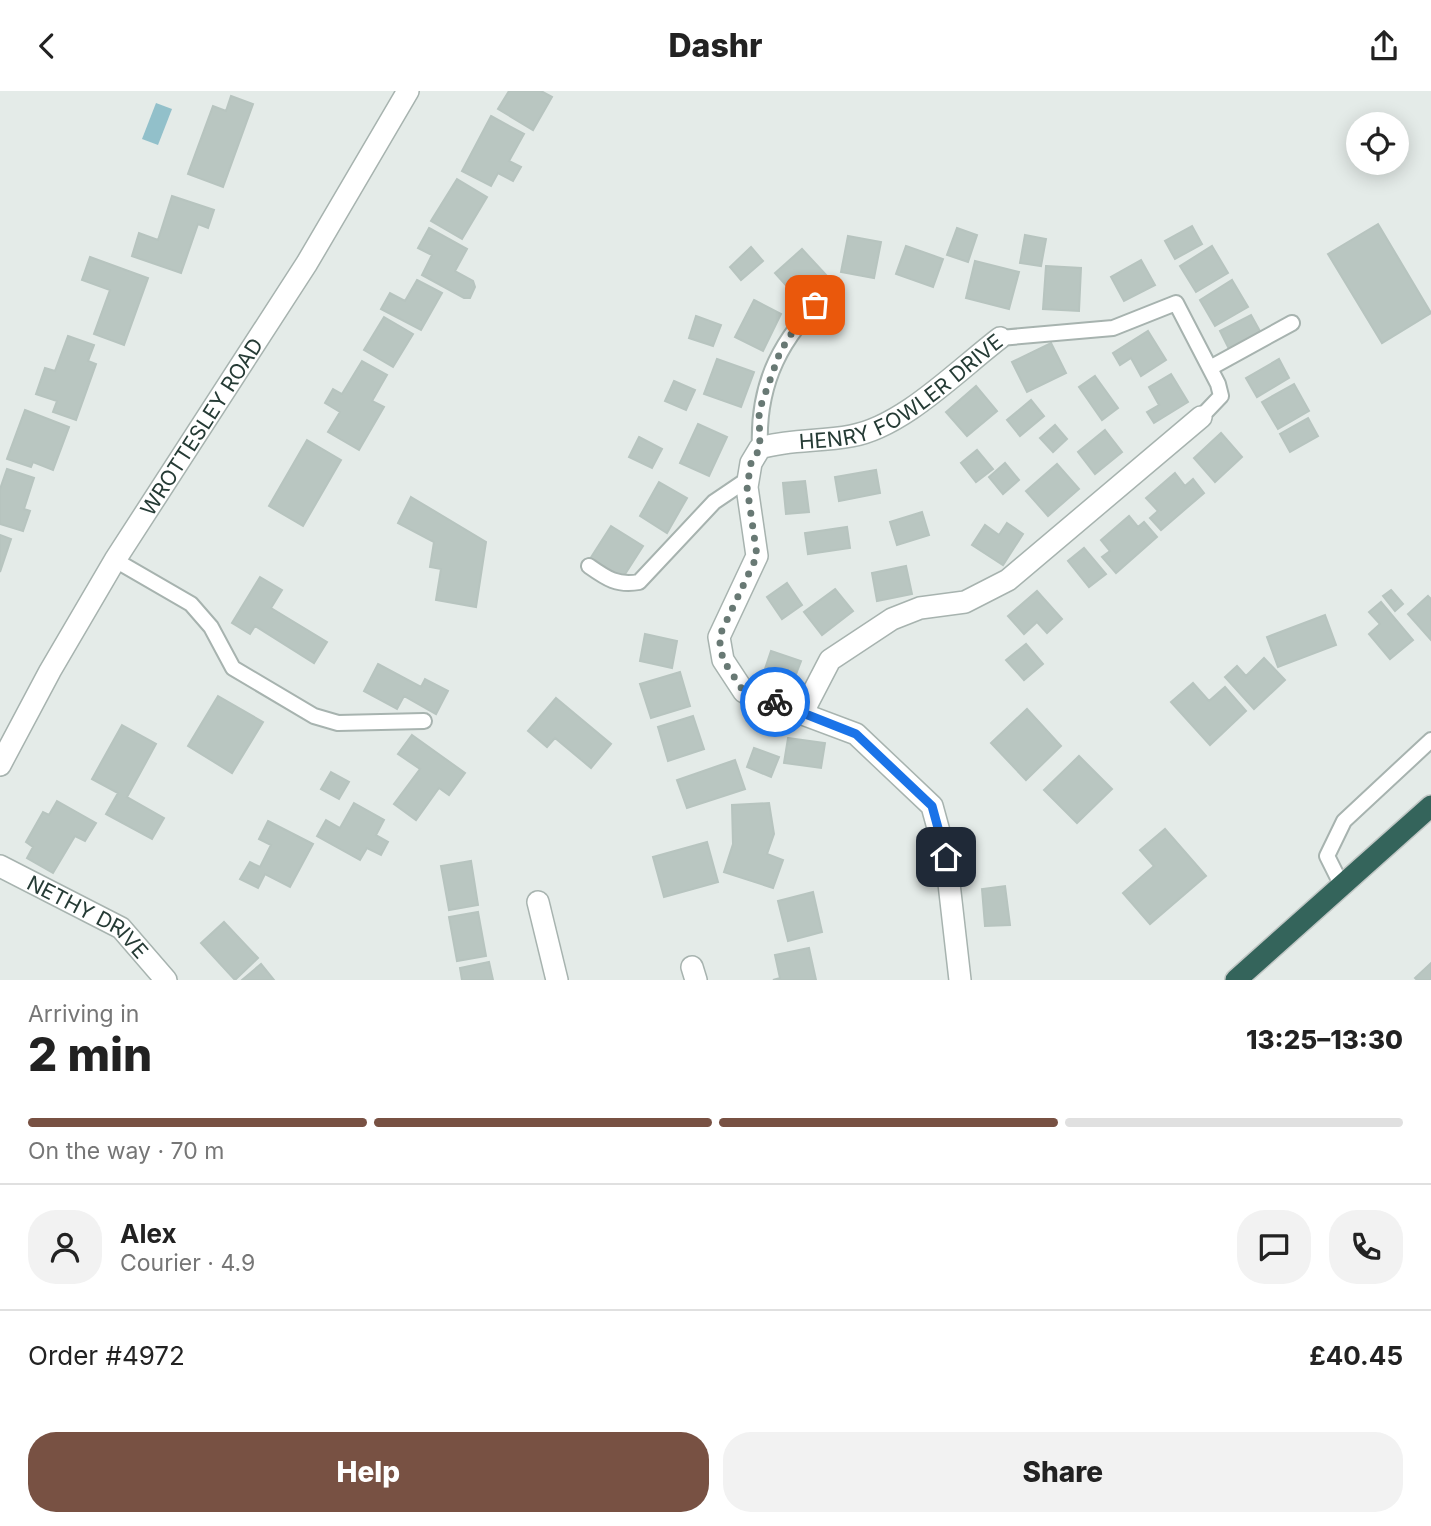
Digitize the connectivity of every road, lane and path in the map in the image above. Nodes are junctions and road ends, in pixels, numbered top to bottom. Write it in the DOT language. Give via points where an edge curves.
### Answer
graph roads {
  1 [pos="408,91"];
  2 [pos="829,292"];
  3 [pos="1292,323"];
  4 [pos="1000,338"];
  5 [pos="1210,368"];
  6 [pos="1202,417"];
  7 [pos="760,448"];
  8 [pos="748,479"];
  9 [pos="115,560"];
  10 [pos="589,566"];
  11 [pos="803,712"];
  12 [pos="424,722"];
  13 [pos="1431,740"];
  14 [pos="0,765"];
  15 [pos="1431,806"];
  16 [pos="0,866"];
  17 [pos="1342,885"];
  18 [pos="538,902"];
  19 [pos="166,980"];
  20 [pos="557,980"];
  21 [pos="960,980"];
  22 [pos="1236,980"];
  1 -- 9 [label="street, WROTTESLEY ROAD" via="307,263"];
  2 -- 7 [label="lane" via="801,318 780,352 759,411"];
  3 -- 5 [label="lane"];
  4 -- 5 [label="lane, HENRY FOWLER DRIVE" via="1113,328 1176,303"];
  4 -- 7 [label="street, HENRY FOWLER DRIVE" via="893,421 853,436 784,441"];
  5 -- 6 [label="lane, HENRY FOWLER DRIVE" via="1221,396"];
  6 -- 11 [label="street, HENRY FOWLER DRIVE" via="1008,579 965,602 920,608 892,619 830,660"];
  7 -- 8 [label="street"];
  8 -- 10 [label="lane" via="714,502 639,582 611,581"];
  8 -- 11 [label="street" via="757,556 719,637 723,660 744,692"];
  9 -- 12 [label="lane" via="191,604 211,627 233,668 314,716 338,723"];
  9 -- 14 [label="street, WROTTESLEY ROAD"];
  11 -- 21 [label="street" via="856,734 932,806 946,857"];
  13 -- 17 [label="lane" via="1344,821 1327,856"];
  15 -- 17 [label="highway"];
  16 -- 19 [label="street, NETHY DRIVE" via="121,928"];
  17 -- 22 [label="highway"];
  18 -- 20 [label="street"];
}
